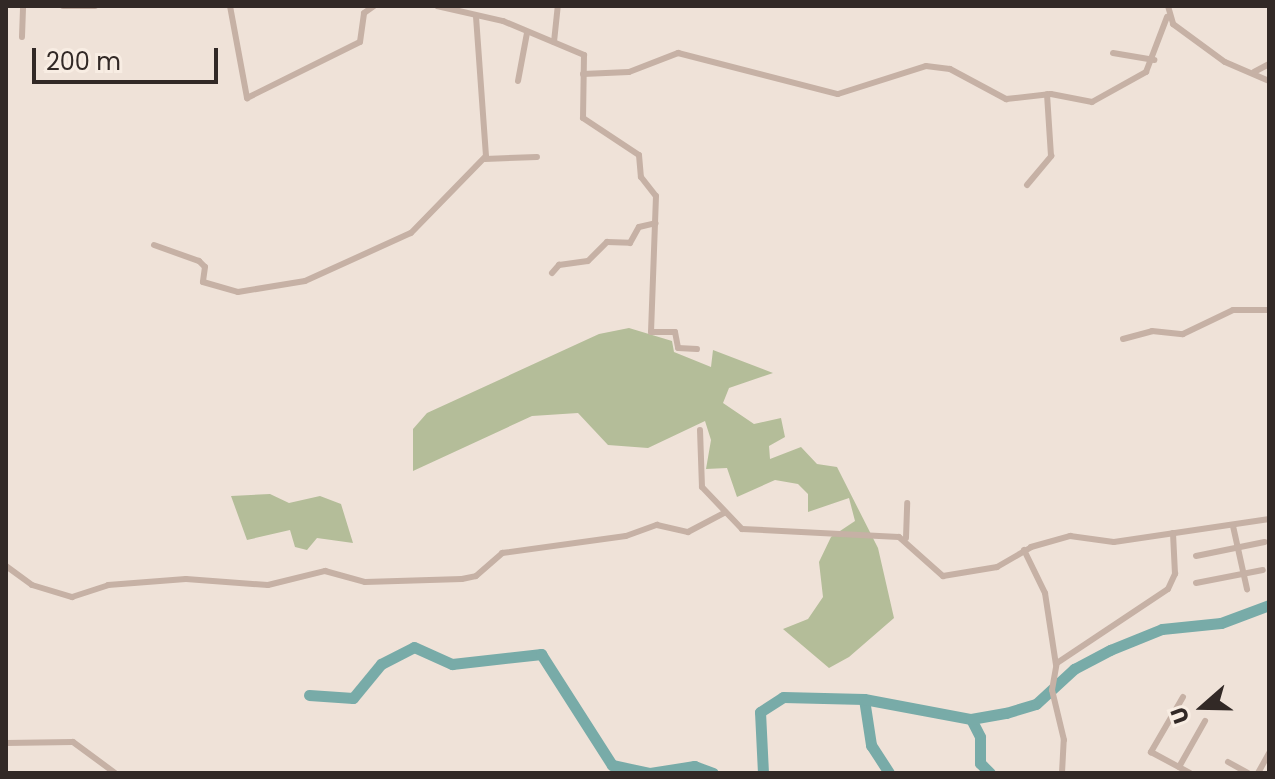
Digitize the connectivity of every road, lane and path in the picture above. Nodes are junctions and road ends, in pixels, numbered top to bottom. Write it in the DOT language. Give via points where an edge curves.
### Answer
graph roads {
  1 [pos="23,6"];
  2 [pos="63,6"];
  3 [pos="95,6"];
  4 [pos="230,6"];
  5 [pos="374,6"];
  6 [pos="437,6"];
  7 [pos="558,6"];
  8 [pos="1168,6"];
  9 [pos="476,16"];
  10 [pos="1167,17"];
  11 [pos="527,33"];
  12 [pos="22,37"];
  13 [pos="554,42"];
  14 [pos="1113,53"];
  15 [pos="1154,60"];
  16 [pos="1269,64"];
  17 [pos="1254,72"];
  18 [pos="583,74"];
  19 [pos="518,81"];
  20 [pos="1269,81"];
  21 [pos="1047,94"];
  22 [pos="537,157"];
  23 [pos="485,159"];
  24 [pos="1027,185"];
  25 [pos="656,223"];
  26 [pos="154,245"];
  27 [pos="552,273"];
  28 [pos="1269,310"];
  29 [pos="1123,339"];
  30 [pos="697,349"];
  31 [pos="700,430"];
  32 [pos="907,503"];
  33 [pos="724,513"];
  34 [pos="1269,519"];
  35 [pos="1233,526"];
  36 [pos="918,527"];
  37 [pos="906,529"];
  38 [pos="1173,533"];
  39 [pos="906,538"];
  40 [pos="1265,542"];
  41 [pos="1237,548"];
  42 [pos="1024,550"];
  43 [pos="1196,556"];
  44 [pos="6,566"];
  45 [pos="1263,570"];
  46 [pos="1244,574"];
  47 [pos="1196,583"];
  48 [pos="1247,589"];
  49 [pos="1056,666"];
  50 [pos="1183,697"];
  51 [pos="1205,721"];
  52 [pos="6,742"];
  53 [pos="1269,753"];
  54 [pos="1228,762"];
  55 [pos="1179,767"];
  56 [pos="115,773"];
  57 [pos="1062,773"];
  58 [pos="1190,773"];
  59 [pos="1248,773"];
  60 [pos="1258,773"];
  1 -- 12 [label="street"];
  2 -- 3 [label="street"];
  4 -- 5 [label="street" via="247,98 360,42 364,13"];
  6 -- 9 [label="street"];
  7 -- 13 [label="street"];
  8 -- 10 [label="street"];
  9 -- 11 [label="street"];
  9 -- 23 [label="street"];
  10 -- 15 [label="street"];
  10 -- 17 [label="street" via="1225,62"];
  11 -- 13 [label="street"];
  11 -- 19 [label="street"];
  13 -- 18 [label="street" via="582,52"];
  14 -- 15 [label="street"];
  15 -- 21 [label="street" via="1142,76 1097,101"];
  16 -- 17 [label="street"];
  17 -- 20 [label="street"];
  18 -- 21 [label="street" via="629,72 678,53 829,94 926,66 950,69 1006,99"];
  18 -- 25 [label="street" via="583,118 639,155 641,177 656,196"];
  21 -- 24 [label="street" via="1051,156"];
  22 -- 23 [label="street"];
  23 -- 26 [label="street" via="411,233 290,286 221,289 203,282 199,261"];
  25 -- 27 [label="street" via="639,227 630,243 607,242 588,261 559,265"];
  25 -- 30 [label="street" via="651,332 675,332 678,348"];
  28 -- 29 [label="street" via="1233,310 1183,334 1152,331"];
  31 -- 33 [label="street" via="705,459 701,483"];
  32 -- 37 [label="street"];
  33 -- 39 [label="street" via="751,532"];
  33 -- 44 [label="street" via="688,532 657,525 626,536 502,553 471,578 365,582 325,571 258,586 193,579 113,584 79,597 32,585"];
  34 -- 35 [label="street"];
  35 -- 38 [label="street"];
  35 -- 41 [label="street"];
  36 -- 37 [label="street"];
  37 -- 39 [label="street"];
  38 -- 42 [label="street" via="1107,543 1078,535"];
  38 -- 49 [label="street" via="1175,574 1168,589"];
  39 -- 42 [label="street" via="948,577 974,566 997,567"];
  40 -- 41 [label="street"];
  41 -- 43 [label="street"];
  41 -- 46 [label="street"];
  42 -- 49 [label="street" via="1045,593"];
  45 -- 46 [label="street"];
  46 -- 47 [label="street"];
  46 -- 48 [label="street"];
  49 -- 57 [label="street" via="1052,690 1064,740"];
  50 -- 55 [label="street" via="1151,752"];
  51 -- 55 [label="street"];
  52 -- 56 [label="street" via="73,742"];
  53 -- 60 [label="street"];
  54 -- 59 [label="street"];
  55 -- 58 [label="street"];
}
